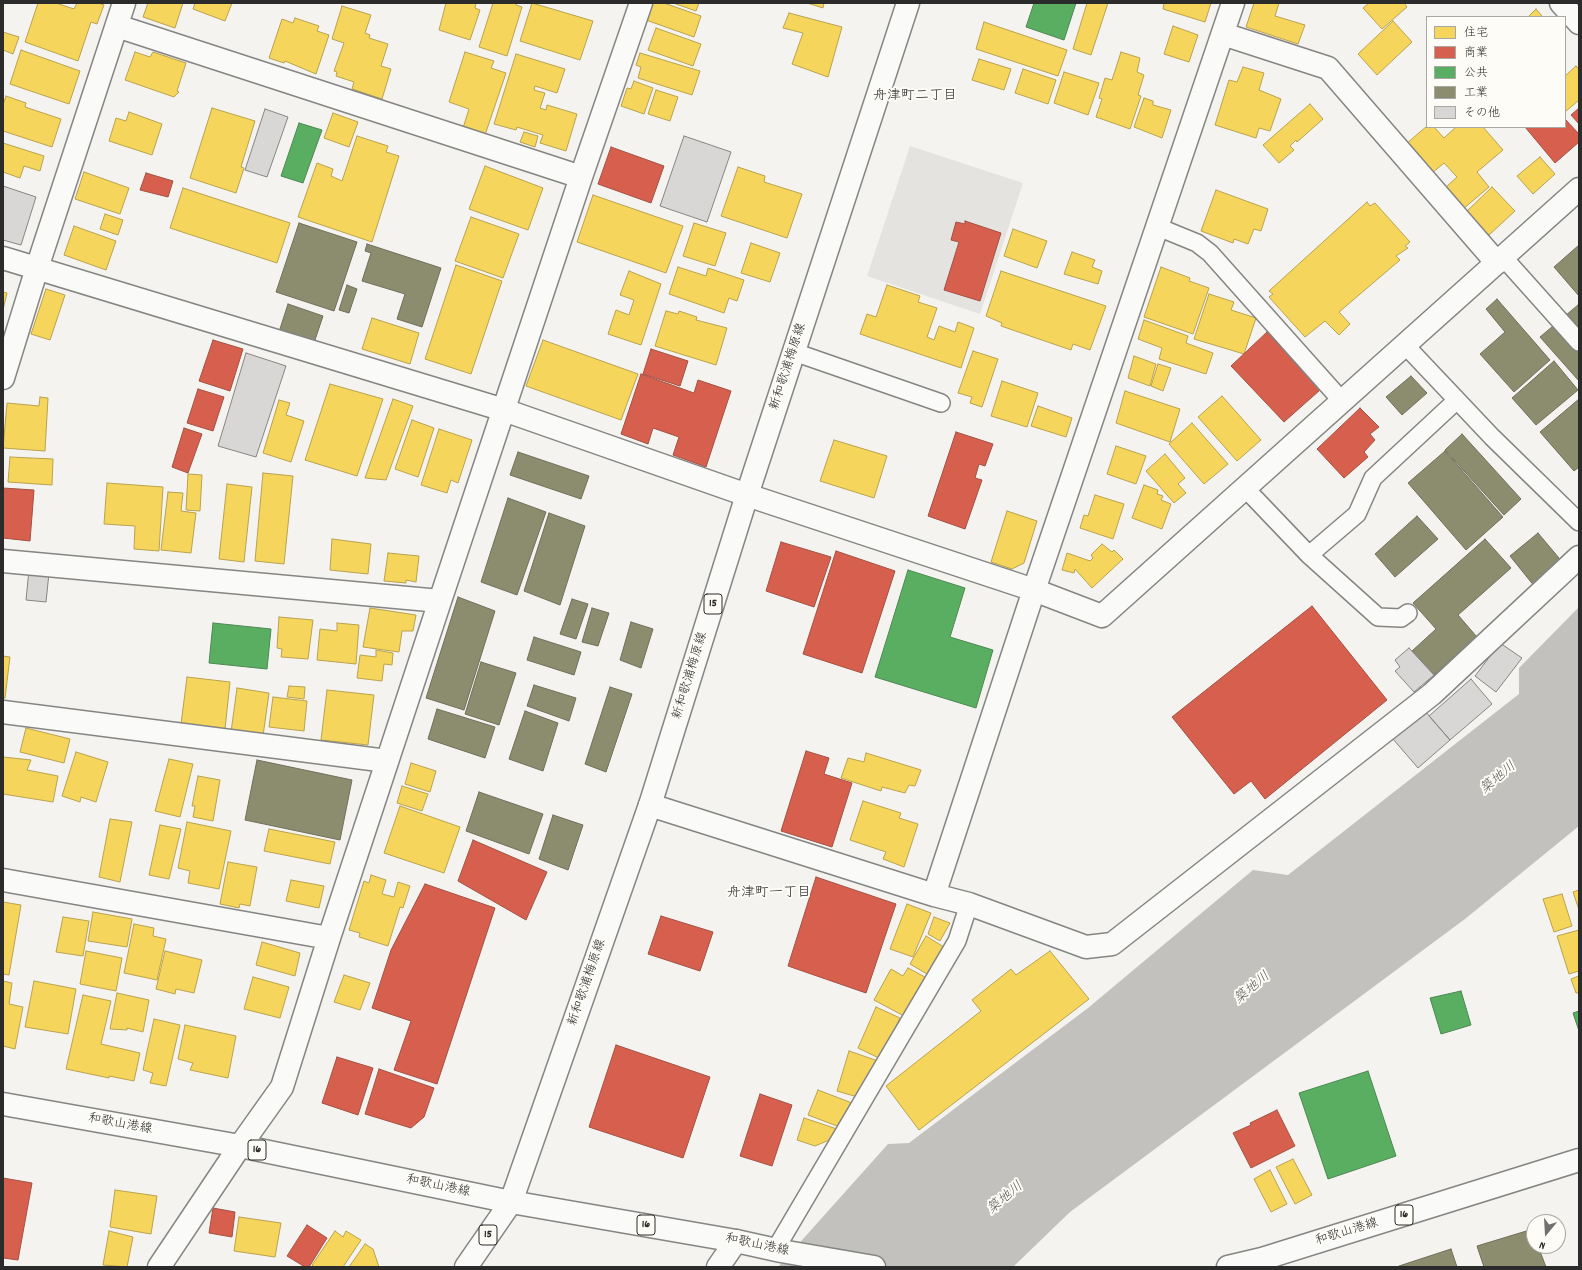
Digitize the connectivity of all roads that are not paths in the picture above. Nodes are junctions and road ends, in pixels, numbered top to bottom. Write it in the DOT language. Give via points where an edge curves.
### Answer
graph roads {
  1 [pos="124,3"];
  2 [pos="641,3"];
  3 [pos="908,3"];
  4 [pos="1233,3"];
  5 [pos="1560,3"];
  6 [pos="1579,23"];
  7 [pos="117,26"];
  8 [pos="1223,34"];
  9 [pos="581,177"];
  10 [pos="1579,189"];
  11 [pos="1158,227"];
  12 [pos="3,258"];
  13 [pos="1500,260"];
  14 [pos="37,268"];
  15 [pos="1579,342"];
  16 [pos="1405,345"];
  17 [pos="794,352"];
  18 [pos="3,378"];
  19 [pos="1457,400"];
  20 [pos="1342,401"];
  21 [pos="941,402"];
  22 [pos="504,410"];
  23 [pos="1245,488"];
  24 [pos="747,494"];
  25 [pos="1579,522"];
  26 [pos="1309,555"];
  27 [pos="1579,557"];
  28 [pos="3,561"];
  29 [pos="1034,590"];
  30 [pos="440,601"];
  31 [pos="1408,613"];
  32 [pos="3,712"];
  33 [pos="387,761"];
  34 [pos="650,805"];
  35 [pos="3,880"];
  36 [pos="934,895"];
  37 [pos="969,904"];
  38 [pos="329,938"];
  39 [pos="3,1104"];
  40 [pos="240,1146"];
  41 [pos="1579,1160"];
  42 [pos="511,1202"];
  43 [pos="736,1241"];
  44 [pos="778,1251"];
  45 [pos="1265,1263"];
  46 [pos="160,1267"];
  47 [pos="466,1267"];
  48 [pos="718,1267"];
  49 [pos="874,1267"];
  50 [pos="1228,1267"];
  1 -- 7 [label="street"];
  2 -- 9 [label="street"];
  3 -- 17 [label="street, 新和歌浦梅原線 / 15"];
  4 -- 8 [label="street"];
  5 -- 6 [label="street"];
  7 -- 9 [label="street"];
  7 -- 14 [label="street"];
  8 -- 11 [label="street"];
  8 -- 13 [label="street" via="1328,68"];
  9 -- 22 [label="street"];
  10 -- 13 [label="street"];
  11 -- 20 [label="lane" via="1197,243 1210,253"];
  11 -- 29 [label="street"];
  12 -- 14 [label="street"];
  13 -- 15 [label="lane"];
  13 -- 16 [label="street"];
  14 -- 18 [label="street"];
  14 -- 22 [label="street"];
  16 -- 19 [label="lane"];
  16 -- 20 [label="street"];
  17 -- 21 [label="lane"];
  17 -- 24 [label="street, 新和歌浦梅原線 / 15"];
  19 -- 25 [label="lane"];
  19 -- 26 [label="lane" via="1373,478 1357,514"];
  20 -- 23 [label="street"];
  22 -- 24 [label="street"];
  22 -- 30 [label="street"];
  23 -- 26 [label="lane"];
  23 -- 29 [label="street" via="1102,616"];
  24 -- 29 [label="street"];
  24 -- 34 [label="street, 新和歌浦梅原線 / 15"];
  26 -- 31 [label="lane" via="1378,617 1401,618"];
  27 -- 37 [label="street" via="1432,694 1112,944 1086,947"];
  28 -- 30 [label="street"];
  29 -- 36 [label="street"];
  30 -- 33 [label="street"];
  32 -- 33 [label="street"];
  33 -- 38 [label="street"];
  34 -- 36 [label="street"];
  34 -- 42 [label="street, 新和歌浦梅原線 / 15"];
  35 -- 38 [label="street"];
  36 -- 37 [label="street"];
  37 -- 44 [label="lane" via="957,941"];
  38 -- 40 [label="street" via="282,1087"];
  39 -- 40 [label="street, 和歌山港線 / 16"];
  40 -- 42 [label="street, 和歌山港線 / 16"];
  40 -- 46 [label="street"];
  41 -- 45 [label="street, 和歌山港線 / 16"];
  42 -- 43 [label="street, 和歌山港線 / 16"];
  42 -- 47 [label="street, 新和歌浦梅原線 / 15"];
  43 -- 44 [label="street, 和歌山港線 / 16"];
  43 -- 48 [label="street"];
  44 -- 49 [label="street, 和歌山港線 / 16"];
  45 -- 50 [label="street, 和歌山港線 / 16"];
}
